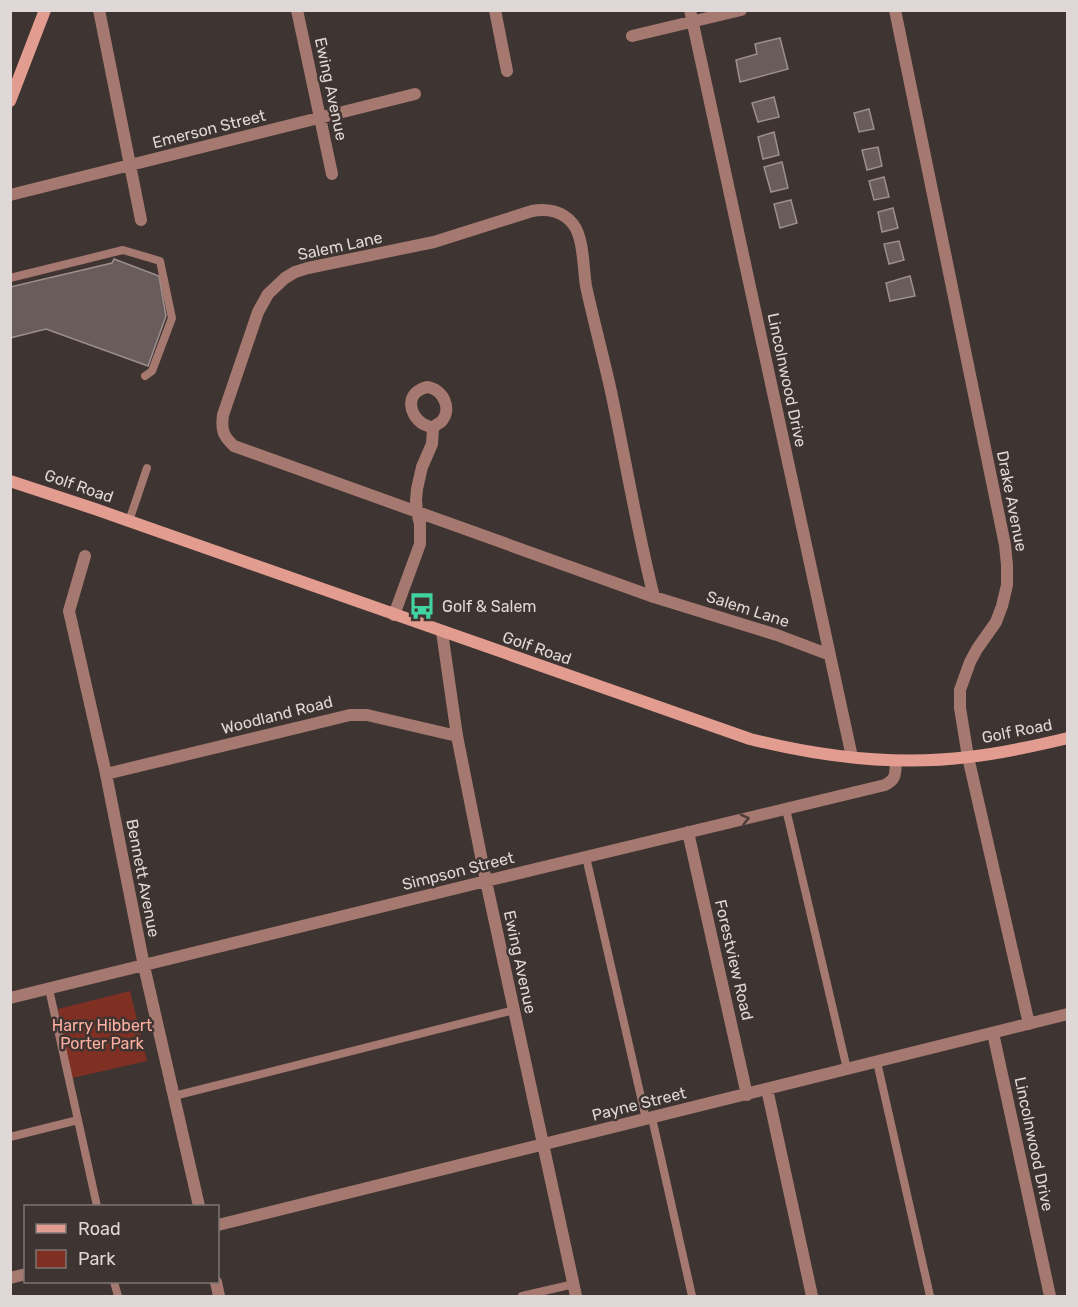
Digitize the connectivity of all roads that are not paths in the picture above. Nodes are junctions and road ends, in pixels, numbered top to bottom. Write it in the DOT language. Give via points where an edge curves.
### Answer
graph roads {
  1 [pos="45,10"];
  2 [pos="99,10"];
  3 [pos="297,10"];
  4 [pos="495,10"];
  5 [pos="741,10"];
  6 [pos="895,10"];
  7 [pos="691,16"];
  8 [pos="632,36"];
  9 [pos="507,71"];
  10 [pos="415,94"];
  11 [pos="10,100"];
  12 [pos="320,118"];
  13 [pos="131,165"];
  14 [pos="332,174"];
  15 [pos="10,195"];
  16 [pos="141,220"];
  17 [pos="10,278"];
  18 [pos="145,376"];
  19 [pos="433,428"];
  20 [pos="147,468"];
  21 [pos="10,481"];
  22 [pos="417,512"];
  23 [pos="129,521"];
  24 [pos="85,556"];
  25 [pos="654,597"];
  26 [pos="394,615"];
  27 [pos="442,632"];
  28 [pos="830,655"];
  29 [pos="457,736"];
  30 [pos="1068,738"];
  31 [pos="852,757"];
  32 [pos="968,757"];
  33 [pos="896,760"];
  34 [pos="106,774"];
  35 [pos="786,809"];
  36 [pos="688,832"];
  37 [pos="586,857"];
  38 [pos="486,881"];
  39 [pos="144,966"];
  40 [pos="49,989"];
  41 [pos="10,998"];
  42 [pos="514,1010"];
  43 [pos="1068,1014"];
  44 [pos="1029,1024"];
  45 [pos="993,1033"];
  46 [pos="878,1062"];
  47 [pos="847,1069"];
  48 [pos="767,1089"];
  49 [pos="747,1095"];
  50 [pos="174,1096"];
  51 [pos="649,1119"];
  52 [pos="78,1120"];
  53 [pos="10,1137"];
  54 [pos="543,1145"];
  55 [pos="97,1205"];
  56 [pos="199,1205"];
  57 [pos="219,1225"];
  58 [pos="574,1284"];
  59 [pos="522,1296"];
  60 [pos="576,1296"];
  61 [pos="692,1296"];
  62 [pos="812,1296"];
  63 [pos="930,1296"];
  64 [pos="1050,1296"];
  1 -- 11 [label="main road"];
  2 -- 13 [label="street"];
  3 -- 12 [label="street, Ewing Avenue"];
  4 -- 9 [label="street"];
  5 -- 7 [label="street"];
  6 -- 32 [label="street, Drake Avenue" via="1005,545 1007,585 1002,606 970,662 960,690"];
  7 -- 8 [label="street"];
  7 -- 28 [label="street, Lincolnwood Drive"];
  10 -- 12 [label="street, Emerson Street"];
  12 -- 13 [label="street, Emerson Street"];
  12 -- 14 [label="street, Ewing Avenue"];
  13 -- 15 [label="street, Emerson Street"];
  13 -- 16 [label="street"];
  17 -- 18 [label="lane" via="123,250 160,261 171,318 152,371"];
  19 -- 22 [label="street" via="432,444 419,479"];
  20 -- 23 [label="lane"];
  21 -- 23 [label="main road, Golf Road"];
  22 -- 25 [label="street, Salem Lane"];
  22 -- 25 [label="street, Salem Lane" via="243,450 228,441 222,430 223,415 258,312 275,286 295,272 434,242 532,211 559,213 574,224 578,233"];
  22 -- 26 [label="street" via="420,544"];
  23 -- 26 [label="main road, Golf Road"];
  24 -- 34 [label="street, Bennett Avenue" via="69,611"];
  25 -- 28 [label="street, Salem Lane"];
  26 -- 27 [label="main road, Golf Road"];
  27 -- 29 [label="street, Ewing Avenue"];
  27 -- 31 [label="main road, Golf Road" via="750,739"];
  28 -- 31 [label="street, Lincolnwood Drive"];
  29 -- 34 [label="street, Woodland Road" via="367,715 350,715"];
  29 -- 38 [label="street, Ewing Avenue"];
  30 -- 32 [label="main road, Golf Road"];
  31 -- 33 [label="main road, Golf Road"];
  32 -- 33 [label="main road, Golf Road"];
  32 -- 44 [label="street, Drake Avenue"];
  33 -- 35 [label="street, Simpson Street" via="894,778 885,785"];
  34 -- 39 [label="street, Bennett Avenue"];
  36 -- 35 [label="street, Simpson Street, one-way"];
  35 -- 47 [label="lane"];
  36 -- 37 [label="street, Simpson Street"];
  36 -- 49 [label="street, Forestview Road"];
  37 -- 38 [label="street, Simpson Street"];
  37 -- 51 [label="lane"];
  38 -- 39 [label="street, Simpson Street"];
  38 -- 42 [label="street, Ewing Avenue"];
  39 -- 40 [label="street, Simpson Street"];
  39 -- 50 [label="street, Bennett Avenue"];
  40 -- 41 [label="street, Simpson Street"];
  40 -- 52 [label="lane"];
  42 -- 50 [label="lane"];
  42 -- 54 [label="street, Ewing Avenue"];
  43 -- 44 [label="street, Payne Street"];
  44 -- 45 [label="street, Payne Street"];
  45 -- 46 [label="street, Payne Street"];
  45 -- 64 [label="street, Lincolnwood Drive"];
  46 -- 47 [label="street, Payne Street"];
  46 -- 63 [label="lane"];
  47 -- 48 [label="street, Payne Street"];
  48 -- 49 [label="street, Payne Street"];
  48 -- 62 [label="street"];
  49 -- 51 [label="street, Payne Street"];
  50 -- 56 [label="street, Bennett Avenue"];
  51 -- 54 [label="street, Payne Street"];
  51 -- 61 [label="lane"];
  52 -- 53 [label="lane"];
  52 -- 55 [label="lane"];
  54 -- 57 [label="street, Payne Street"];
  54 -- 58 [label="street, Ewing Avenue"];
  58 -- 59 [label="lane"];
  58 -- 60 [label="street, Ewing Avenue"];
}
